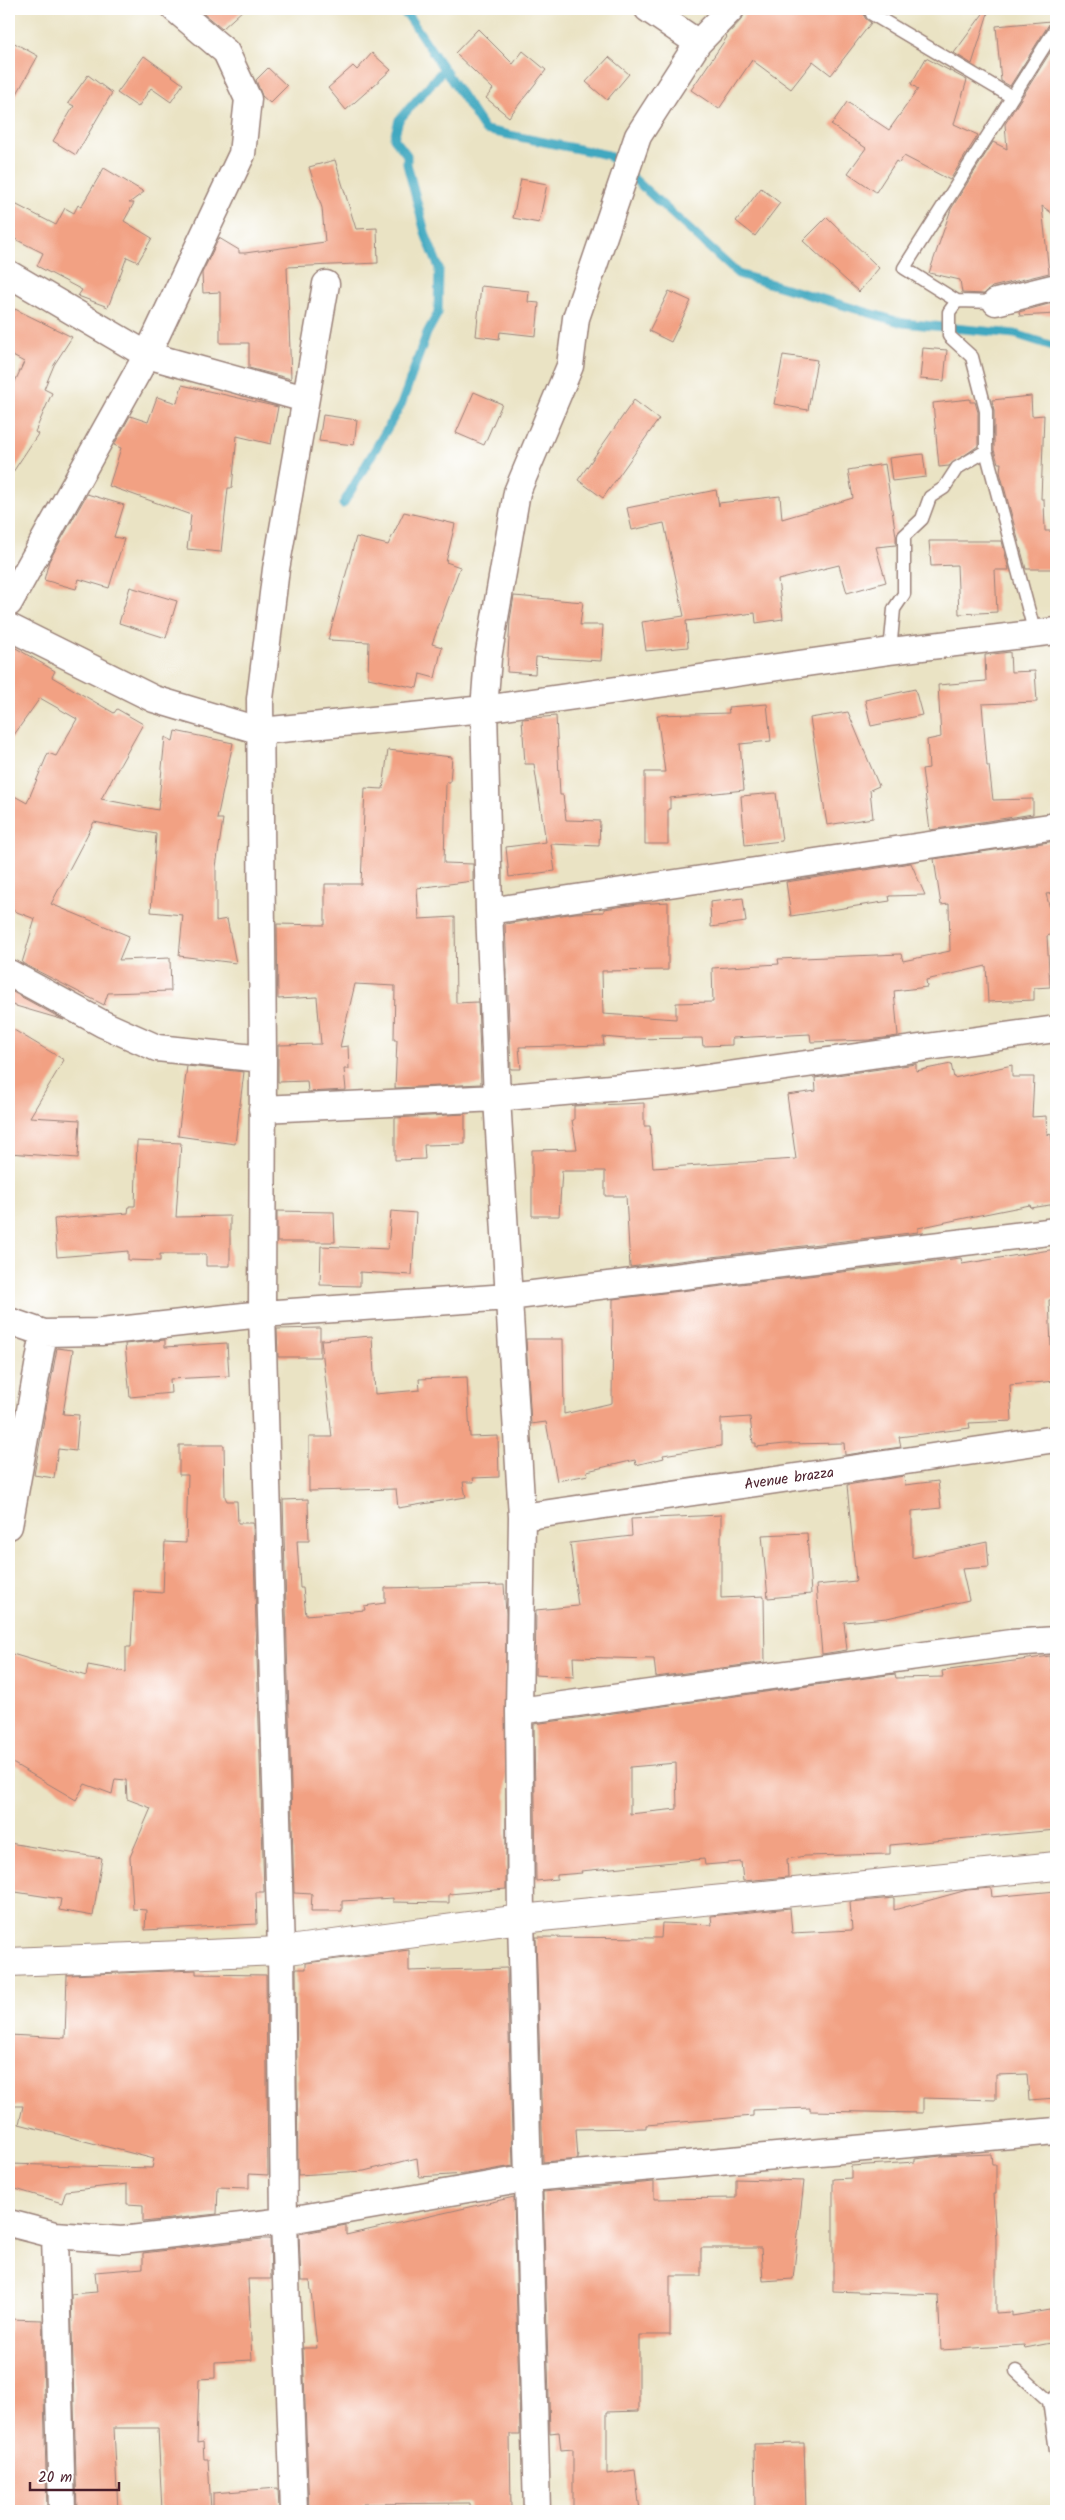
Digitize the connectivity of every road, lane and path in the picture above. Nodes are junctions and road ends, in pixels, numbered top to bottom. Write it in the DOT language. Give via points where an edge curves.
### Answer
graph roads {
  1 [pos="174,9"];
  2 [pos="648,9"];
  3 [pos="731,9"];
  4 [pos="871,9"];
  5 [pos="1056,28"];
  6 [pos="698,44"];
  7 [pos="1012,97"];
  8 [pos="9,274"];
  9 [pos="326,284"];
  10 [pos="1056,287"];
  11 [pos="956,301"];
  12 [pos="996,302"];
  13 [pos="147,355"];
  14 [pos="305,399"];
  15 [pos="986,451"];
  16 [pos="9,603"];
  17 [pos="9,627"];
  18 [pos="1046,632"];
  19 [pos="890,651"];
  20 [pos="484,709"];
  21 [pos="260,731"];
  22 [pos="1056,826"];
  23 [pos="489,911"];
  24 [pos="9,973"];
  25 [pos="1056,1029"];
  26 [pos="264,1059"];
  27 [pos="497,1098"];
  28 [pos="262,1109"];
  29 [pos="1056,1230"];
  30 [pos="508,1297"];
  31 [pos="262,1314"];
  32 [pos="9,1321"];
  33 [pos="44,1332"];
  34 [pos="1056,1439"];
  35 [pos="522,1517"];
  36 [pos="9,1526"];
  37 [pos="1056,1640"];
  38 [pos="519,1711"];
  39 [pos="1056,1866"];
  40 [pos="521,1919"];
  41 [pos="281,1951"];
  42 [pos="9,1962"];
  43 [pos="1056,2131"];
  44 [pos="530,2178"];
  45 [pos="284,2221"];
  46 [pos="9,2222"];
  47 [pos="55,2235"];
  48 [pos="1016,2371"];
  49 [pos="1053,2398"];
  50 [pos="1056,2451"];
  51 [pos="62,2511"];
  52 [pos="294,2511"];
  53 [pos="537,2511"];
  1 -- 13 [label="street" via="226,52 248,99 242,154"];
  2 -- 6 [label="street"];
  3 -- 6 [label="street"];
  4 -- 7 [label="lane" via="872,14"];
  5 -- 7 [label="lane"];
  6 -- 20 [label="street" via="638,136 576,318 570,366 517,492 488,658"];
  7 -- 11 [label="lane" via="904,268"];
  8 -- 13 [label="street"];
  9 -- 14 [label="street"];
  10 -- 12 [label="street"];
  11 -- 12 [label="lane"];
  11 -- 15 [label="lane" via="949,312 949,336 972,357 986,411"];
  13 -- 14 [label="street"];
  13 -- 16 [label="street"];
  14 -- 21 [label="street" via="276,569 260,699"];
  15 -- 18 [label="lane"];
  15 -- 19 [label="lane" via="957,468 944,488 930,497 922,518 904,536 904,594 894,609"];
  17 -- 21 [label="street" via="154,700"];
  18 -- 19 [label="street"];
  19 -- 20 [label="street"];
  20 -- 21 [label="street"];
  20 -- 23 [label="street"];
  21 -- 26 [label="street"];
  22 -- 23 [label="street"];
  23 -- 27 [label="street"];
  24 -- 26 [label="street" via="104,1024 158,1048"];
  25 -- 27 [label="street" via="679,1082"];
  26 -- 28 [label="street"];
  27 -- 28 [label="street"];
  27 -- 30 [label="street"];
  28 -- 31 [label="street"];
  29 -- 30 [label="street"];
  30 -- 31 [label="street"];
  30 -- 35 [label="street"];
  31 -- 33 [label="street" via="100,1332"];
  31 -- 41 [label="street"];
  32 -- 33 [label="street"];
  33 -- 36 [label="street"];
  34 -- 35 [label="street, Avenue brazza"];
  35 -- 38 [label="street"];
  37 -- 38 [label="street" via="1010,1643"];
  38 -- 40 [label="street"];
  39 -- 40 [label="street"];
  40 -- 41 [label="street"];
  40 -- 44 [label="street"];
  41 -- 42 [label="street"];
  41 -- 45 [label="street"];
  43 -- 44 [label="street"];
  44 -- 45 [label="street"];
  44 -- 53 [label="street"];
  45 -- 47 [label="street" via="122,2240"];
  45 -- 52 [label="street"];
  46 -- 47 [label="street"];
  47 -- 51 [label="street"];
  48 -- 49 [label="lane"];
  49 -- 50 [label="lane"];
}
